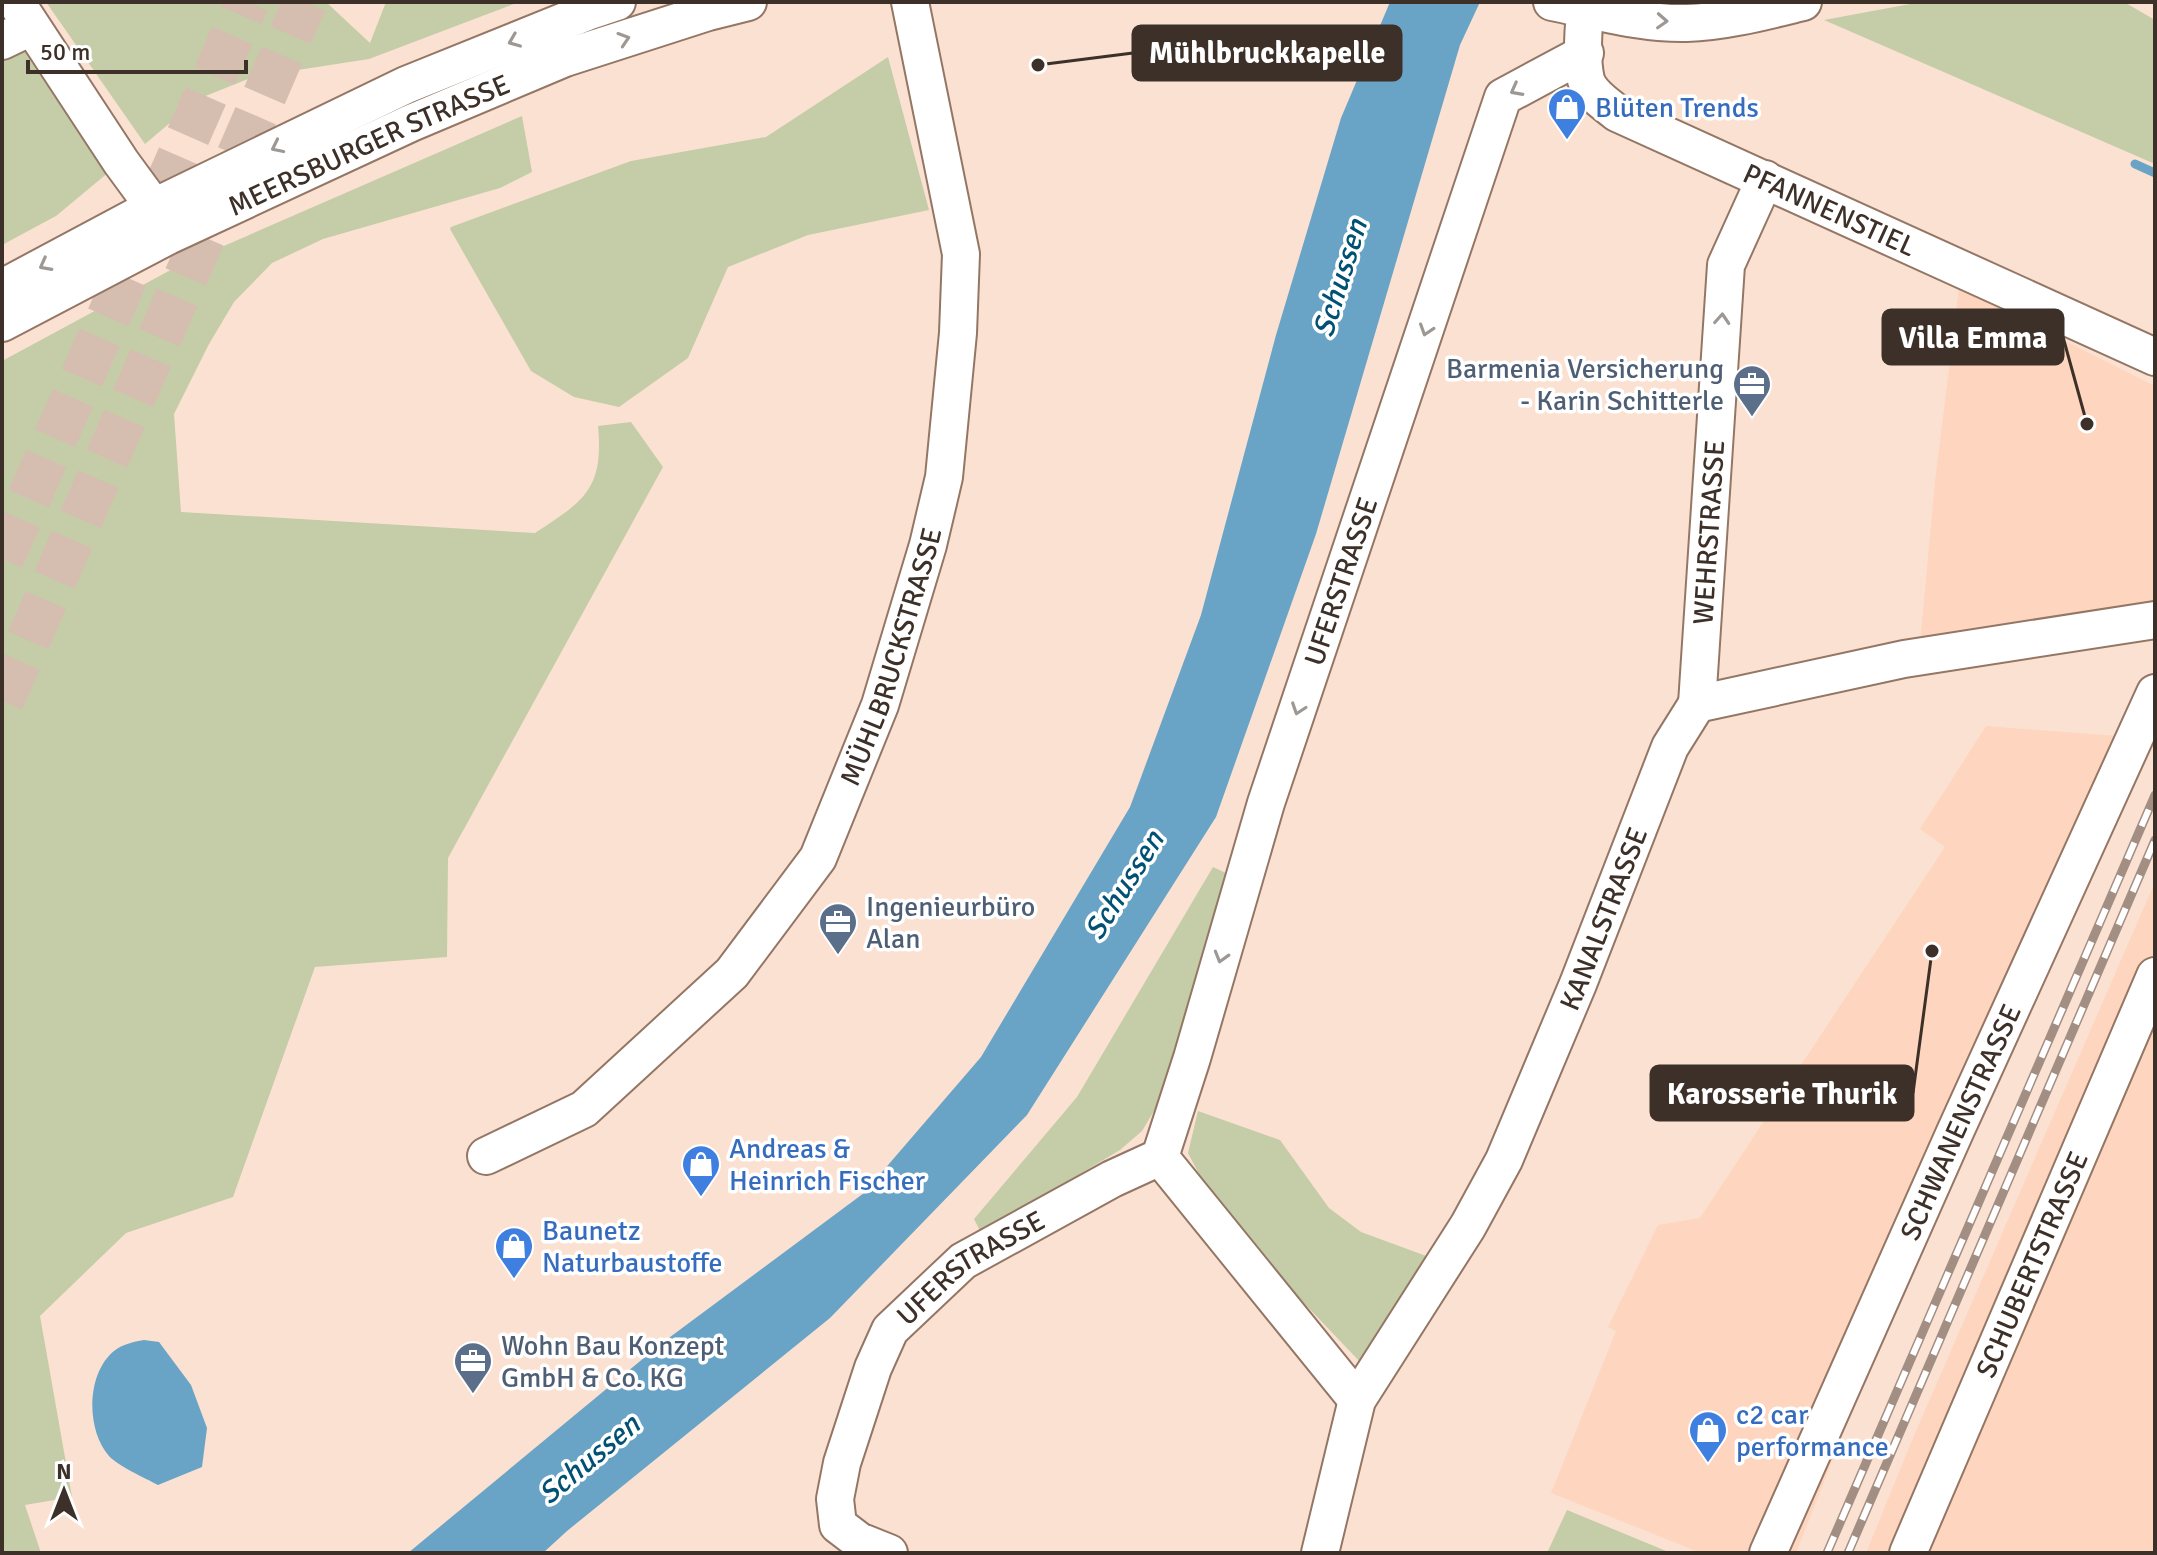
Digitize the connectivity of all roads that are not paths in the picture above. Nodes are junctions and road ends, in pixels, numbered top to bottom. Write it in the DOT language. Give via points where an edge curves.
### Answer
graph roads {
  1 [pos="617,2"];
  2 [pos="748,2"];
  3 [pos="910,2"];
  4 [pos="1803,2"];
  5 [pos="1575,4"];
  6 [pos="17,23"];
  7 [pos="1585,53"];
  8 [pos="1765,179"];
  9 [pos="161,222"];
  10 [pos="2,288"];
  11 [pos="2,323"];
  12 [pos="2155,357"];
  13 [pos="2155,620"];
  14 [pos="2155,693"];
  15 [pos="1697,704"];
  16 [pos="2155,976"];
  17 [pos="486,1156"];
  18 [pos="1160,1157"];
  19 [pos="1357,1400"];
  20 [pos="889,1553"];
  21 [pos="1320,1553"];
  22 [pos="1768,1553"];
  23 [pos="1908,1553"];
  1 -- 9 [label="street, MEERSBURGER STRASSE, one-way" via="406,85"];
  9 -- 2 [label="street, MEERSBURGER STRASSE, one-way" via="565,58"];
  3 -- 17 [label="street, MÜHLBRUCKSTRASSE" via="961,254 958,333 944,477 880,705 818,858 732,973 584,1109"];
  5 -- 4 [label="street, one-way" via="1645,20 1688,23"];
  5 -- 7 [label="street, PFANNENSTIEL"];
  6 -- 9 [label="street"];
  7 -- 8 [label="street, PFANNENSTIEL" via="1587,81 1617,113"];
  7 -- 18 [label="street, UFERSTRASSE, one-way" via="1503,97 1266,803"];
  8 -- 12 [label="street, PFANNENSTIEL"];
  15 -- 8 [label="street, WEHRSTRASSE, one-way" via="1726,265"];
  9 -- 10 [label="street, MEERSBURGER STRASSE, one-way"];
  9 -- 11 [label="street, MEERSBURGER STRASSE"];
  13 -- 15 [label="street" via="1904,659"];
  14 -- 22 [label="street, SCHWANENSTRASSE"];
  15 -- 19 [label="street, KANALSTRASSE" via="1670,747 1504,1160"];
  16 -- 23 [label="street, SCHUBERTSTRASSE"];
  18 -- 19 [label="street"];
  18 -- 20 [label="street, UFERSTRASSE" via="963,1261 890,1330 842,1463 835,1499 838,1525"];
  19 -- 21 [label="street, KANALSTRASSE"];
}
